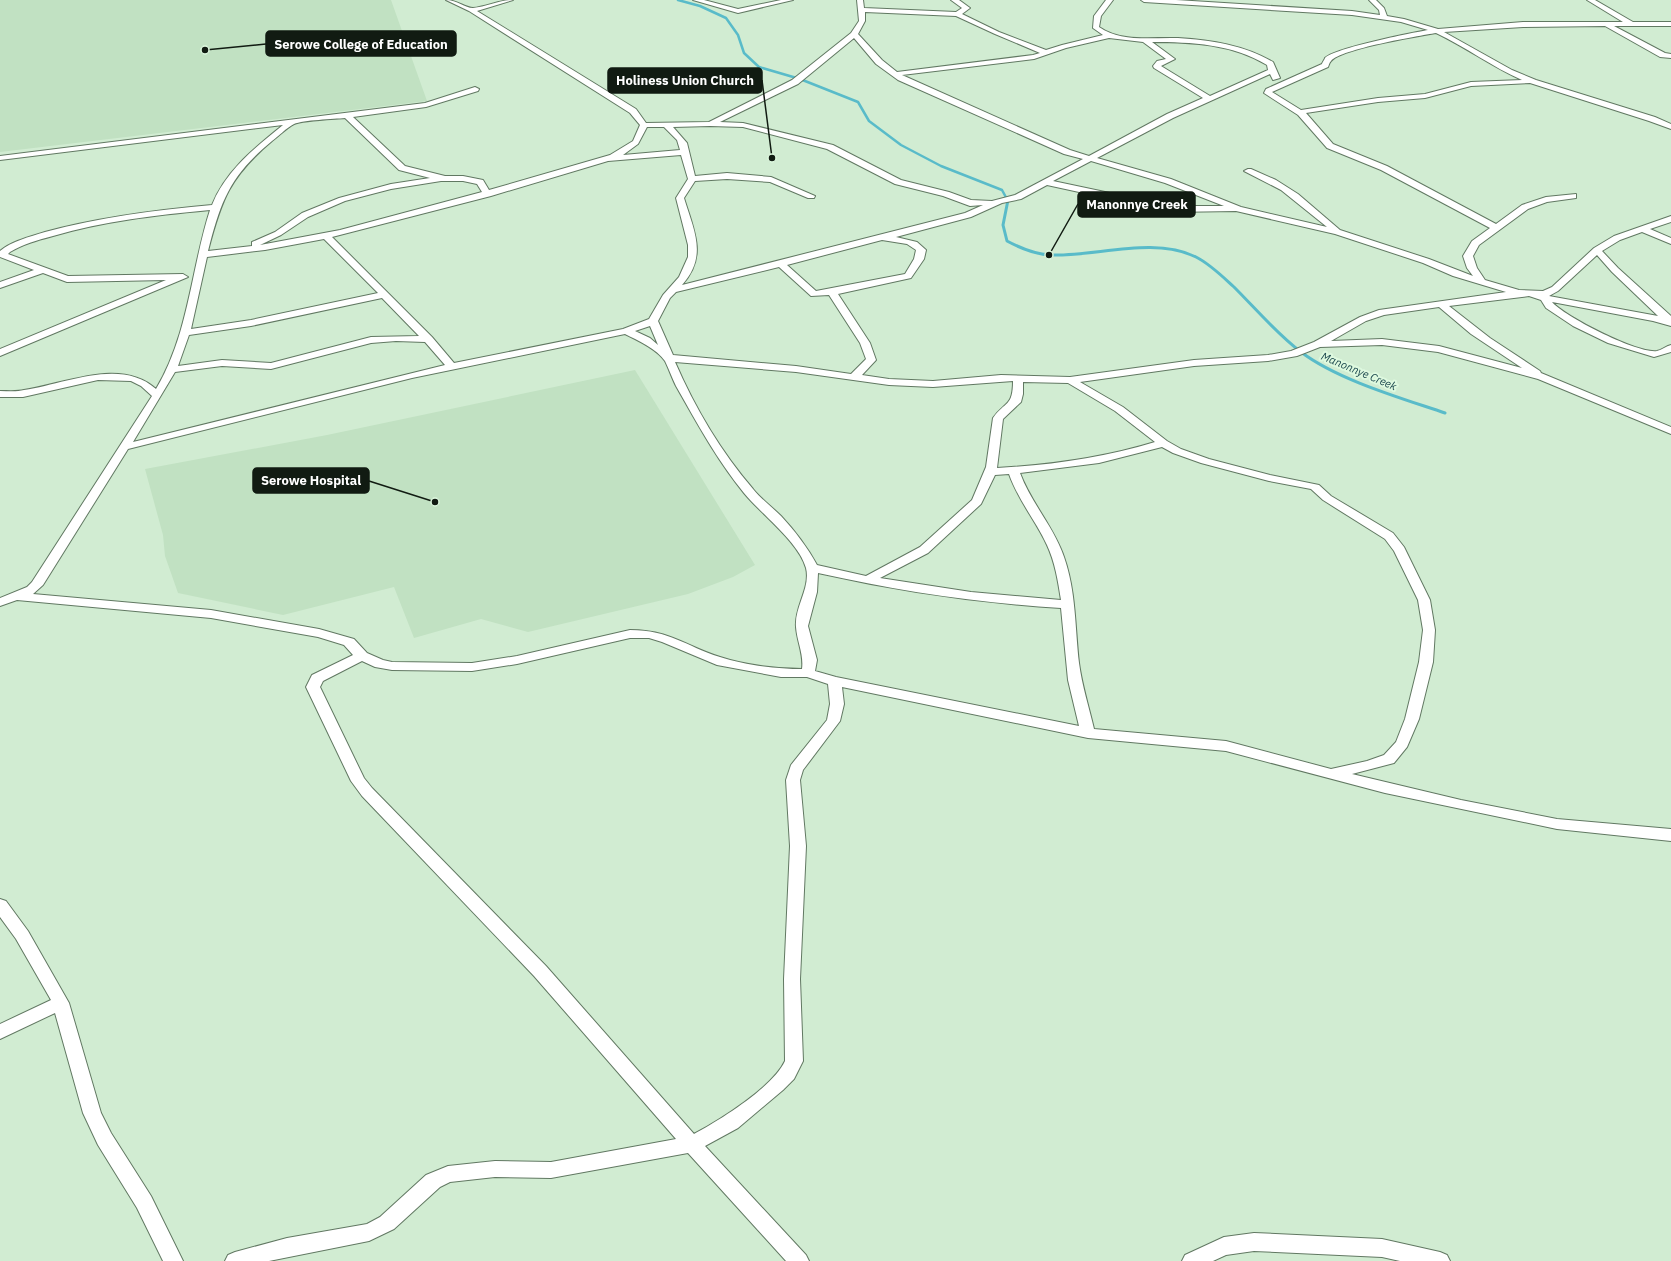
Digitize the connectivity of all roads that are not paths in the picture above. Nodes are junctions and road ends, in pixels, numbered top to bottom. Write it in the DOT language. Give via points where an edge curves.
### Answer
graph roads {
  1 [pos="449,0"];
  2 [pos="510,0"];
  3 [pos="696,0"];
  4 [pos="790,0"];
  5 [pos="860,0"];
  6 [pos="954,0"];
  7 [pos="1110,0"];
  8 [pos="1145,0"];
  9 [pos="1372,0"];
  10 [pos="1590,0"];
  11 [pos="471,10"];
  12 [pos="862,10"];
  13 [pos="956,14"];
  14 [pos="1384,17"];
  15 [pos="1671,24"];
  16 [pos="1605,25"];
  17 [pos="1634,25"];
  18 [pos="1434,30"];
  19 [pos="854,34"];
  20 [pos="1109,36"];
  21 [pos="1143,39"];
  22 [pos="1047,53"];
  23 [pos="1671,56"];
  24 [pos="1272,71"];
  25 [pos="896,74"];
  26 [pos="1533,82"];
  27 [pos="1284,84"];
  28 [pos="474,89"];
  29 [pos="1208,98"];
  30 [pos="1300,112"];
  31 [pos="346,115"];
  32 [pos="293,121"];
  33 [pos="665,124"];
  34 [pos="710,124"];
  35 [pos="644,125"];
  36 [pos="1671,127"];
  37 [pos="684,152"];
  38 [pos="0,158"];
  39 [pos="607,159"];
  40 [pos="1091,159"];
  41 [pos="1248,171"];
  42 [pos="446,179"];
  43 [pos="692,179"];
  44 [pos="1044,182"];
  45 [pos="488,194"];
  46 [pos="811,196"];
  47 [pos="1573,196"];
  48 [pos="999,201"];
  49 [pos="215,207"];
  50 [pos="1238,209"];
  51 [pos="1671,219"];
  52 [pos="1497,228"];
  53 [pos="1642,229"];
  54 [pos="1338,232"];
  55 [pos="326,236"];
  56 [pos="880,237"];
  57 [pos="1671,241"];
  58 [pos="1597,250"];
  59 [pos="239,251"];
  60 [pos="202,255"];
  61 [pos="780,263"];
  62 [pos="43,270"];
  63 [pos="197,275"];
  64 [pos="183,277"];
  65 [pos="1481,281"];
  66 [pos="0,285"];
  67 [pos="672,290"];
  68 [pos="832,292"];
  69 [pos="1521,293"];
  70 [pos="1532,294"];
  71 [pos="384,295"];
  72 [pos="1544,298"];
  73 [pos="1440,303"];
  74 [pos="653,321"];
  75 [pos="1671,321"];
  76 [pos="626,331"];
  77 [pos="185,333"];
  78 [pos="428,339"];
  79 [pos="1318,344"];
  80 [pos="1671,348"];
  81 [pos="1,352"];
  82 [pos="668,358"];
  83 [pos="451,366"];
  84 [pos="171,370"];
  85 [pos="855,376"];
  86 [pos="1018,378"];
  87 [pos="1542,378"];
  88 [pos="1070,380"];
  89 [pos="0,394"];
  90 [pos="156,394"];
  91 [pos="1671,431"];
  92 [pos="1163,443"];
  93 [pos="125,447"];
  94 [pos="1013,471"];
  95 [pos="990,472"];
  96 [pos="812,568"];
  97 [pos="867,580"];
  98 [pos="15,596"];
  99 [pos="0,602"];
  100 [pos="1067,604"];
  101 [pos="362,656"];
  102 [pos="808,673"];
  103 [pos="834,681"];
  104 [pos="1088,733"];
  105 [pos="1330,774"];
  106 [pos="1671,835"];
  107 [pos="0,905"];
  108 [pos="61,1003"];
  109 [pos="0,1032"];
  110 [pos="692,1144"];
  111 [pos="173,1261"];
  112 [pos="235,1261"];
  113 [pos="799,1261"];
  114 [pos="1192,1261"];
  115 [pos="1440,1261"];
  1 -- 11 [label="street"];
  2 -- 11 [label="street"];
  3 -- 4 [label="street" via="738,11"];
  5 -- 12 [label="street"];
  6 -- 13 [label="street" via="967,8"];
  7 -- 20 [label="street" via="1095,22 1096,28"];
  8 -- 14 [label="street"];
  9 -- 14 [label="street" via="1382,9"];
  10 -- 17 [label="street"];
  11 -- 35 [label="street" via="633,110"];
  12 -- 13 [label="street"];
  12 -- 19 [label="street" via="862,21"];
  13 -- 22 [label="street"];
  14 -- 18 [label="street"];
  15 -- 17 [label="street"];
  16 -- 17 [label="street"];
  16 -- 18 [label="street" via="1488,26"];
  16 -- 23 [label="street" via="1662,55"];
  18 -- 26 [label="street" via="1465,45 1509,72"];
  18 -- 27 [label="street" via="1342,52 1328,59 1325,65"];
  19 -- 25 [label="street" via="879,62"];
  19 -- 34 [label="street" via="795,82"];
  20 -- 21 [label="street"];
  20 -- 22 [label="street" via="1064,46"];
  21 -- 24 [label="street" via="1178,40 1237,48 1267,62 1272,66"];
  21 -- 29 [label="street" via="1171,58 1157,66"];
  22 -- 25 [label="street" via="1034,58"];
  24 -- 27 [label="street"];
  24 -- 29 [label="street"];
  25 -- 40 [label="street" via="999,123 1067,152"];
  26 -- 30 [label="street" via="1471,84 1425,96"];
  26 -- 36 [label="street"];
  27 -- 30 [label="street" via="1268,93"];
  28 -- 31 [label="street" via="426,105"];
  29 -- 40 [label="street"];
  30 -- 52 [label="street" via="1330,146 1384,168"];
  31 -- 32 [label="street"];
  31 -- 42 [label="street" via="402,168"];
  32 -- 38 [label="street"];
  32 -- 49 [label="street" via="237,171"];
  33 -- 34 [label="street"];
  33 -- 35 [label="street"];
  33 -- 37 [label="street" via="681,138"];
  34 -- 48 [label="street" via="747,126 830,147 898,182 970,203"];
  35 -- 39 [label="street" via="638,141 625,151"];
  37 -- 39 [label="street"];
  37 -- 43 [label="street"];
  39 -- 45 [label="street"];
  40 -- 44 [label="street"];
  40 -- 50 [label="street" via="1168,181"];
  41 -- 54 [label="street" via="1295,195"];
  42 -- 45 [label="street" via="477,181"];
  42 -- 59 [label="street" via="392,185 346,198 304,215 278,234"];
  43 -- 46 [label="street" via="727,176 771,180"];
  43 -- 67 [label="street" via="680,198 693,246 693,257 683,278"];
  44 -- 48 [label="street" via="1026,194"];
  44 -- 50 [label="street" via="1171,208"];
  45 -- 55 [label="street"];
  47 -- 52 [label="street" via="1546,200 1525,207"];
  48 -- 56 [label="street" via="968,215"];
  49 -- 60 [label="street"];
  49 -- 62 [label="street" via="154,212 87,223 27,241 3,253"];
  50 -- 54 [label="street"];
  51 -- 53 [label="street"];
  52 -- 65 [label="street" via="1475,243 1468,256"];
  53 -- 57 [label="street"];
  53 -- 58 [label="street" via="1617,238"];
  54 -- 65 [label="street"];
  55 -- 59 [label="street"];
  55 -- 71 [label="street"];
  56 -- 61 [label="street"];
  56 -- 68 [label="street" via="914,242 918,245 921,250 919,259 911,274"];
  58 -- 70 [label="street" via="1555,289 1545,294"];
  58 -- 75 [label="street"];
  59 -- 60 [label="street"];
  60 -- 63 [label="street"];
  61 -- 67 [label="street"];
  61 -- 68 [label="street" via="812,294"];
  62 -- 64 [label="street" via="77,280"];
  62 -- 66 [label="street"];
  63 -- 64 [label="street"];
  63 -- 77 [label="street"];
  64 -- 81 [label="street"];
  65 -- 69 [label="street"];
  67 -- 74 [label="street"];
  68 -- 85 [label="street" via="865,342 871,360"];
  69 -- 70 [label="street"];
  69 -- 73 [label="street"];
  70 -- 72 [label="street"];
  71 -- 77 [label="street" via="251,323"];
  71 -- 78 [label="street"];
  72 -- 75 [label="street"];
  72 -- 80 [label="street" via="1546,305 1572,323 1598,336 1654,354"];
  73 -- 79 [label="street" via="1382,312 1363,319"];
  73 -- 87 [label="street" via="1456,319 1491,345"];
  74 -- 76 [label="street"];
  74 -- 82 [label="street"];
  76 -- 82 [label="street" via="646,340"];
  76 -- 83 [label="street"];
  77 -- 84 [label="street"];
  78 -- 83 [label="street"];
  78 -- 84 [label="street" via="371,340 271,366 222,363"];
  79 -- 87 [label="street" via="1382,342 1427,347"];
  79 -- 88 [label="street" via="1293,354 1268,358 1194,362"];
  82 -- 85 [label="street"];
  82 -- 96 [label="street" via="720,454 749,492 777,519 801,548"];
  83 -- 93 [label="street"];
  84 -- 90 [label="street"];
  85 -- 86 [label="street" via="889,382 933,384"];
  86 -- 88 [label="street"];
  86 -- 95 [label="street" via="1018,399 1012,408 998,418"];
  87 -- 91 [label="street"];
  88 -- 92 [label="street" via="1118,409"];
  89 -- 90 [label="street" via="23,394 98,377 133,378"];
  90 -- 93 [label="street"];
  92 -- 94 [label="street" via="1111,458"];
  92 -- 105 [label="street" via="1205,461 1315,487 1327,498 1389,536 1400,550 1424,600 1429,630 1426,662 1412,719 1402,744 1389,759"];
  93 -- 98 [label="street" via="37,585"];
  94 -- 95 [label="street"];
  94 -- 100 [label="street" via="1022,494 1058,556"];
  95 -- 97 [label="street" via="977,502 924,550"];
  96 -- 97 [label="street"];
  96 -- 102 [label="street" via="811,592 806,603 802,626 810,660"];
  97 -- 100 [label="street" via="1014,601"];
  98 -- 99 [label="street"];
  98 -- 101 [label="street" via="211,614 341,639 349,642"];
  100 -- 104 [label="street" via="1075,680"];
  101 -- 102 [label="street" via="392,666 472,667 518,660 630,634 649,634 717,661 781,673"];
  101 -- 110 [label="street" via="317,678 313,687 358,781 540,971"];
  102 -- 103 [label="street"];
  103 -- 104 [label="street"];
  103 -- 110 [label="street" via="836,713 833,721 796,769 793,780 798,846 792,979 794,1061 788,1074 777,1085 732,1122"];
  104 -- 105 [label="street" via="1226,746"];
  105 -- 106 [label="street" via="1461,806 1557,824"];
  107 -- 108 [label="street" via="22,935"];
  108 -- 109 [label="street"];
  108 -- 111 [label="street" via="92,1113 104,1139 144,1202"];
  110 -- 112 [label="street" via="551,1170 495,1169 448,1174 433,1182 387,1223 369,1232 287,1247"];
  110 -- 113 [label="street"];
  114 -- 115 [label="street" via="1224,1246 1254,1242 1382,1248"];
}
